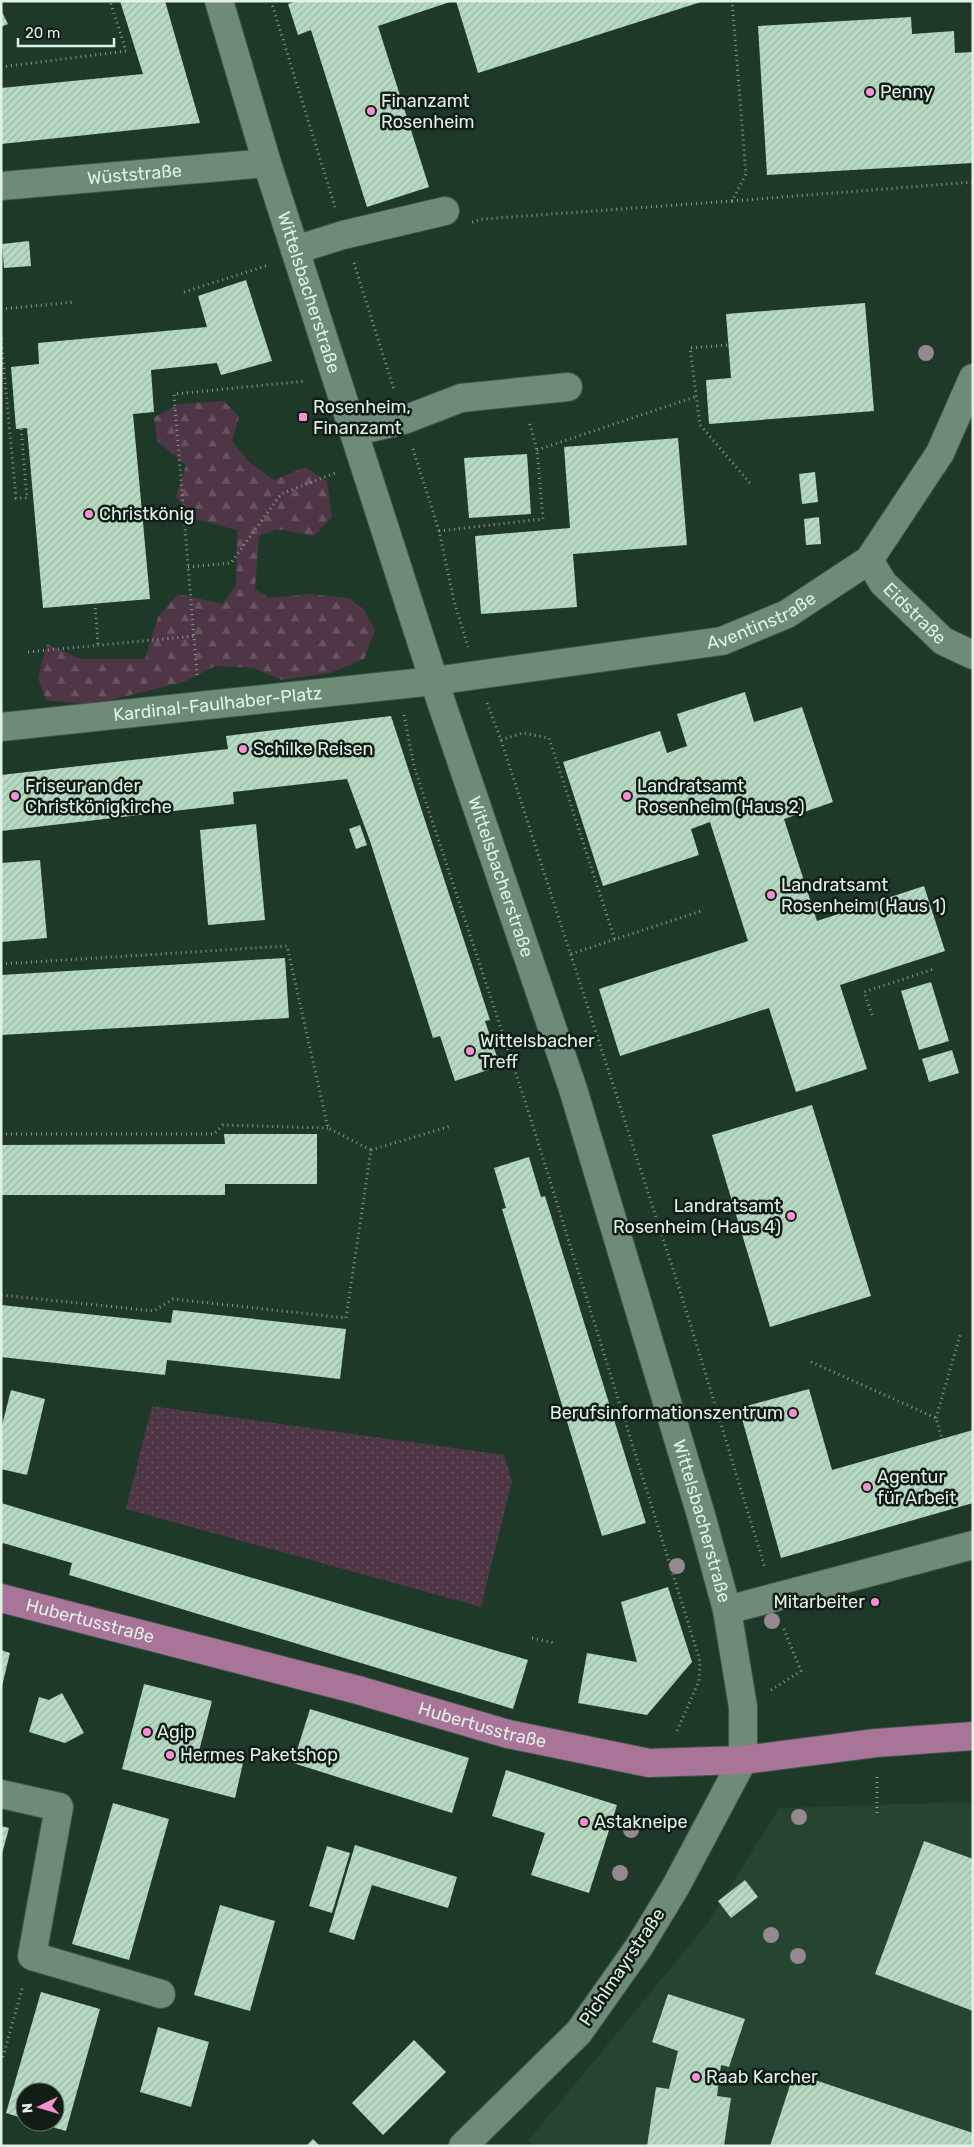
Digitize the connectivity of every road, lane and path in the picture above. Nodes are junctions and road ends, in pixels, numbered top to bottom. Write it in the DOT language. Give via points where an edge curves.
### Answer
graph roads {
  1 [pos="110,1"];
  2 [pos="220,1"];
  3 [pos="271,1"];
  4 [pos="732,1"];
  5 [pos="1,67"];
  6 [pos="267,163"];
  7 [pos="973,182"];
  8 [pos="1,186"];
  9 [pos="732,201"];
  10 [pos="455,218"];
  11 [pos="343,235"];
  12 [pos="297,256"];
  13 [pos="362,258"];
  14 [pos="184,292"];
  15 [pos="75,302"];
  16 [pos="1,310"];
  17 [pos="1,338"];
  18 [pos="727,345"];
  19 [pos="336,376"];
  20 [pos="973,378"];
  21 [pos="568,387"];
  22 [pos="521,392"];
  23 [pos="695,397"];
  24 [pos="404,420"];
  25 [pos="21,428"];
  26 [pos="354,432"];
  27 [pos="537,450"];
  28 [pos="364,464"];
  29 [pos="750,483"];
  30 [pos="438,531"];
  31 [pos="868,560"];
  32 [pos="188,567"];
  33 [pos="95,604"];
  34 [pos="194,636"];
  35 [pos="98,645"];
  36 [pos="28,652"];
  37 [pos="973,655"];
  38 [pos="476,676"];
  39 [pos="434,682"];
  40 [pos="399,685"];
  41 [pos="199,706"];
  42 [pos="1,727"];
  43 [pos="501,740"];
  44 [pos="704,910"];
  45 [pos="616,940"];
  46 [pos="571,954"];
  47 [pos="1,964"];
  48 [pos="934,969"];
  49 [pos="872,1015"];
  50 [pos="451,1126"];
  51 [pos="328,1128"];
  52 [pos="1,1134"];
  53 [pos="371,1150"];
  54 [pos="1,1295"];
  55 [pos="961,1332"];
  56 [pos="811,1362"];
  57 [pos="936,1418"];
  58 [pos="942,1439"];
  59 [pos="973,1545"];
  60 [pos="1,1598"];
  61 [pos="774,1598"];
  62 [pos="727,1610"];
  63 [pos="532,1638"];
  64 [pos="554,1643"];
  65 [pos="743,1707"];
  66 [pos="973,1736"];
  67 [pos="876,1743"];
  68 [pos="743,1760"];
  69 [pos="669,1764"];
  70 [pos="1,1794"];
  71 [pos="877,1814"];
  72 [pos="32,1956"];
  73 [pos="161,1994"];
  74 [pos="3,2057"];
  75 [pos="463,2146"];
  1 -- 5 [label="path" via="126,51"];
  2 -- 6 [label="street, Wittelsbacherstraße"];
  3 -- 11 [label="path"];
  4 -- 9 [label="path" via="746,174"];
  6 -- 8 [label="street, Wüststraße"];
  6 -- 12 [label="street, Wittelsbacherstraße"];
  7 -- 9 [label="path"];
  9 -- 10 [label="path" via="483,219"];
  10 -- 11 [label="street"];
  11 -- 12 [label="street"];
  12 -- 14 [label="path"];
  12 -- 19 [label="street, Wittelsbacherstraße"];
  13 -- 24 [label="path" via="353,261"];
  15 -- 16 [label="path"];
  17 -- 25 [label="path" via="16,498 28,498"];
  18 -- 23 [label="path" via="690,348"];
  19 -- 26 [label="street, Wittelsbacherstraße"];
  19 -- 32 [label="path" via="296,383 174,394"];
  20 -- 31 [label="street, Aventinstraße" via="940,453"];
  21 -- 22 [label="street"];
  22 -- 24 [label="street" via="461,398"];
  22 -- 27 [label="path"];
  23 -- 27 [label="path"];
  23 -- 29 [label="path" via="700,426"];
  24 -- 26 [label="street"];
  24 -- 30 [label="path"];
  26 -- 28 [label="street, Wittelsbacherstraße"];
  27 -- 30 [label="path" via="543,519"];
  28 -- 32 [label="path" via="281,494 231,563"];
  28 -- 39 [label="street, Wittelsbacherstraße"];
  30 -- 38 [label="path"];
  31 -- 37 [label="street, Eidstraße" via="883,582 943,641"];
  31 -- 38 [label="street, Aventinstraße" via="787,614 722,642"];
  32 -- 34 [label="path"];
  33 -- 35 [label="path"];
  34 -- 35 [label="path"];
  34 -- 41 [label="path"];
  35 -- 36 [label="path"];
  38 -- 39 [label="street, Aventinstraße"];
  38 -- 43 [label="path"];
  39 -- 40 [label="street, Kardinal-Faulhaber-Platz"];
  39 -- 62 [label="street, Wittelsbacherstraße" via="573,1089"];
  40 -- 41 [label="street, Kardinal-Faulhaber-Platz"];
  40 -- 69 [label="path" via="414,766 529,1113 700,1661 699,1681 676,1733"];
  41 -- 42 [label="street, Kardinal-Faulhaber-Platz"];
  43 -- 45 [label="path" via="523,733 549,738"];
  43 -- 46 [label="path"];
  44 -- 45 [label="path"];
  45 -- 46 [label="path"];
  46 -- 61 [label="path" via="682,1297"];
  47 -- 51 [label="path" via="287,946"];
  48 -- 49 [label="path" via="864,992"];
  50 -- 53 [label="path"];
  51 -- 52 [label="path" via="223,1125 214,1134"];
  51 -- 53 [label="path"];
  53 -- 54 [label="path" via="346,1318 173,1299 154,1311"];
  55 -- 57 [label="path"];
  56 -- 57 [label="path"];
  57 -- 58 [label="path"];
  59 -- 61 [label="street"];
  60 -- 69 [label="main road, Hubertusstraße" via="358,1690 508,1734 649,1763"];
  61 -- 62 [label="street"];
  61 -- 65 [label="path" via="801,1671"];
  62 -- 65 [label="street, Wittelsbacherstraße"];
  63 -- 64 [label="path"];
  65 -- 68 [label="street, Wittelsbacherstraße"];
  66 -- 67 [label="main road, Hubertusstraße"];
  67 -- 68 [label="main road, Hubertusstraße"];
  67 -- 71 [label="path"];
  68 -- 69 [label="main road, Hubertusstraße"];
  68 -- 75 [label="street, Pichlmayrstraße" via="676,1886 639,1947 579,2032"];
  70 -- 72 [label="street" via="59,1807"];
  72 -- 73 [label="street"];
  72 -- 74 [label="path"];
}
